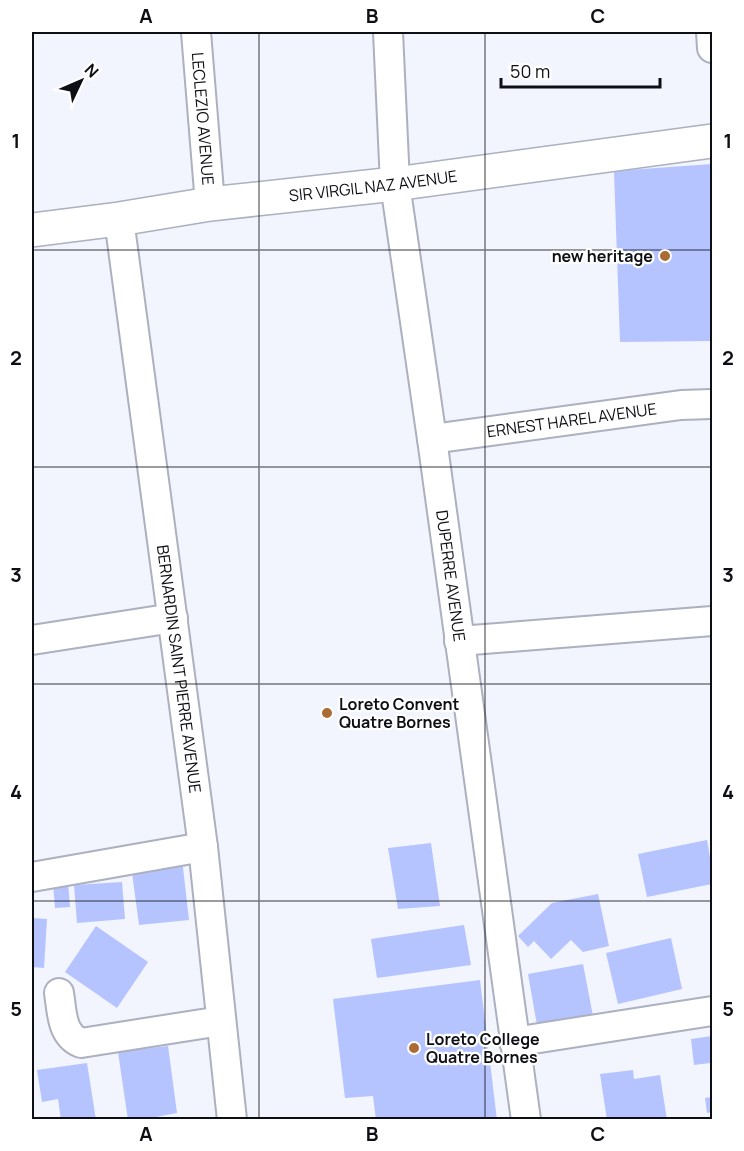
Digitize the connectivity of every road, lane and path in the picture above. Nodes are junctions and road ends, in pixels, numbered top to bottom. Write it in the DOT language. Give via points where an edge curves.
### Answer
graph roads {
  1 [pos="196,32"];
  2 [pos="388,32"];
  3 [pos="711,32"];
  4 [pos="712,48"];
  5 [pos="712,141"];
  6 [pos="395,184"];
  7 [pos="210,204"];
  8 [pos="119,219"];
  9 [pos="32,230"];
  10 [pos="712,404"];
  11 [pos="432,439"];
  12 [pos="173,618"];
  13 [pos="712,621"];
  14 [pos="32,640"];
  15 [pos="459,640"];
  16 [pos="203,847"];
  17 [pos="32,877"];
  18 [pos="59,993"];
  19 [pos="712,1011"];
  20 [pos="221,1021"];
  21 [pos="514,1042"];
  22 [pos="232,1119"];
  23 [pos="526,1119"];
  1 -- 7 [label="street, LECLEZIO AVENUE"];
  2 -- 6 [label="street, DUPERRE AVENUE"];
  3 -- 4 [label="street"];
  5 -- 6 [label="main road, SIR VIRGIL NAZ AVENUE"];
  6 -- 7 [label="main road, SIR VIRGIL NAZ AVENUE"];
  6 -- 11 [label="street, DUPERRE AVENUE"];
  7 -- 8 [label="main road, SIR VIRGIL NAZ AVENUE"];
  8 -- 9 [label="main road, SIR VIRGIL NAZ AVENUE"];
  8 -- 12 [label="street, BERNARDIN SAINT PIERRE AVENUE"];
  10 -- 11 [label="street, ERNEST HAREL AVENUE"];
  11 -- 15 [label="street, DUPERRE AVENUE"];
  12 -- 14 [label="street"];
  12 -- 16 [label="street, BERNARDIN SAINT PIERRE AVENUE"];
  13 -- 15 [label="street"];
  15 -- 21 [label="street, DUPERRE AVENUE"];
  16 -- 17 [label="street"];
  16 -- 20 [label="street, BERNARDIN SAINT PIERRE AVENUE"];
  18 -- 20 [label="street" via="65,1026 74,1040 81,1043"];
  19 -- 21 [label="street"];
  20 -- 22 [label="street, BERNARDIN SAINT PIERRE AVENUE"];
  21 -- 23 [label="street, DUPERRE AVENUE"];
}
